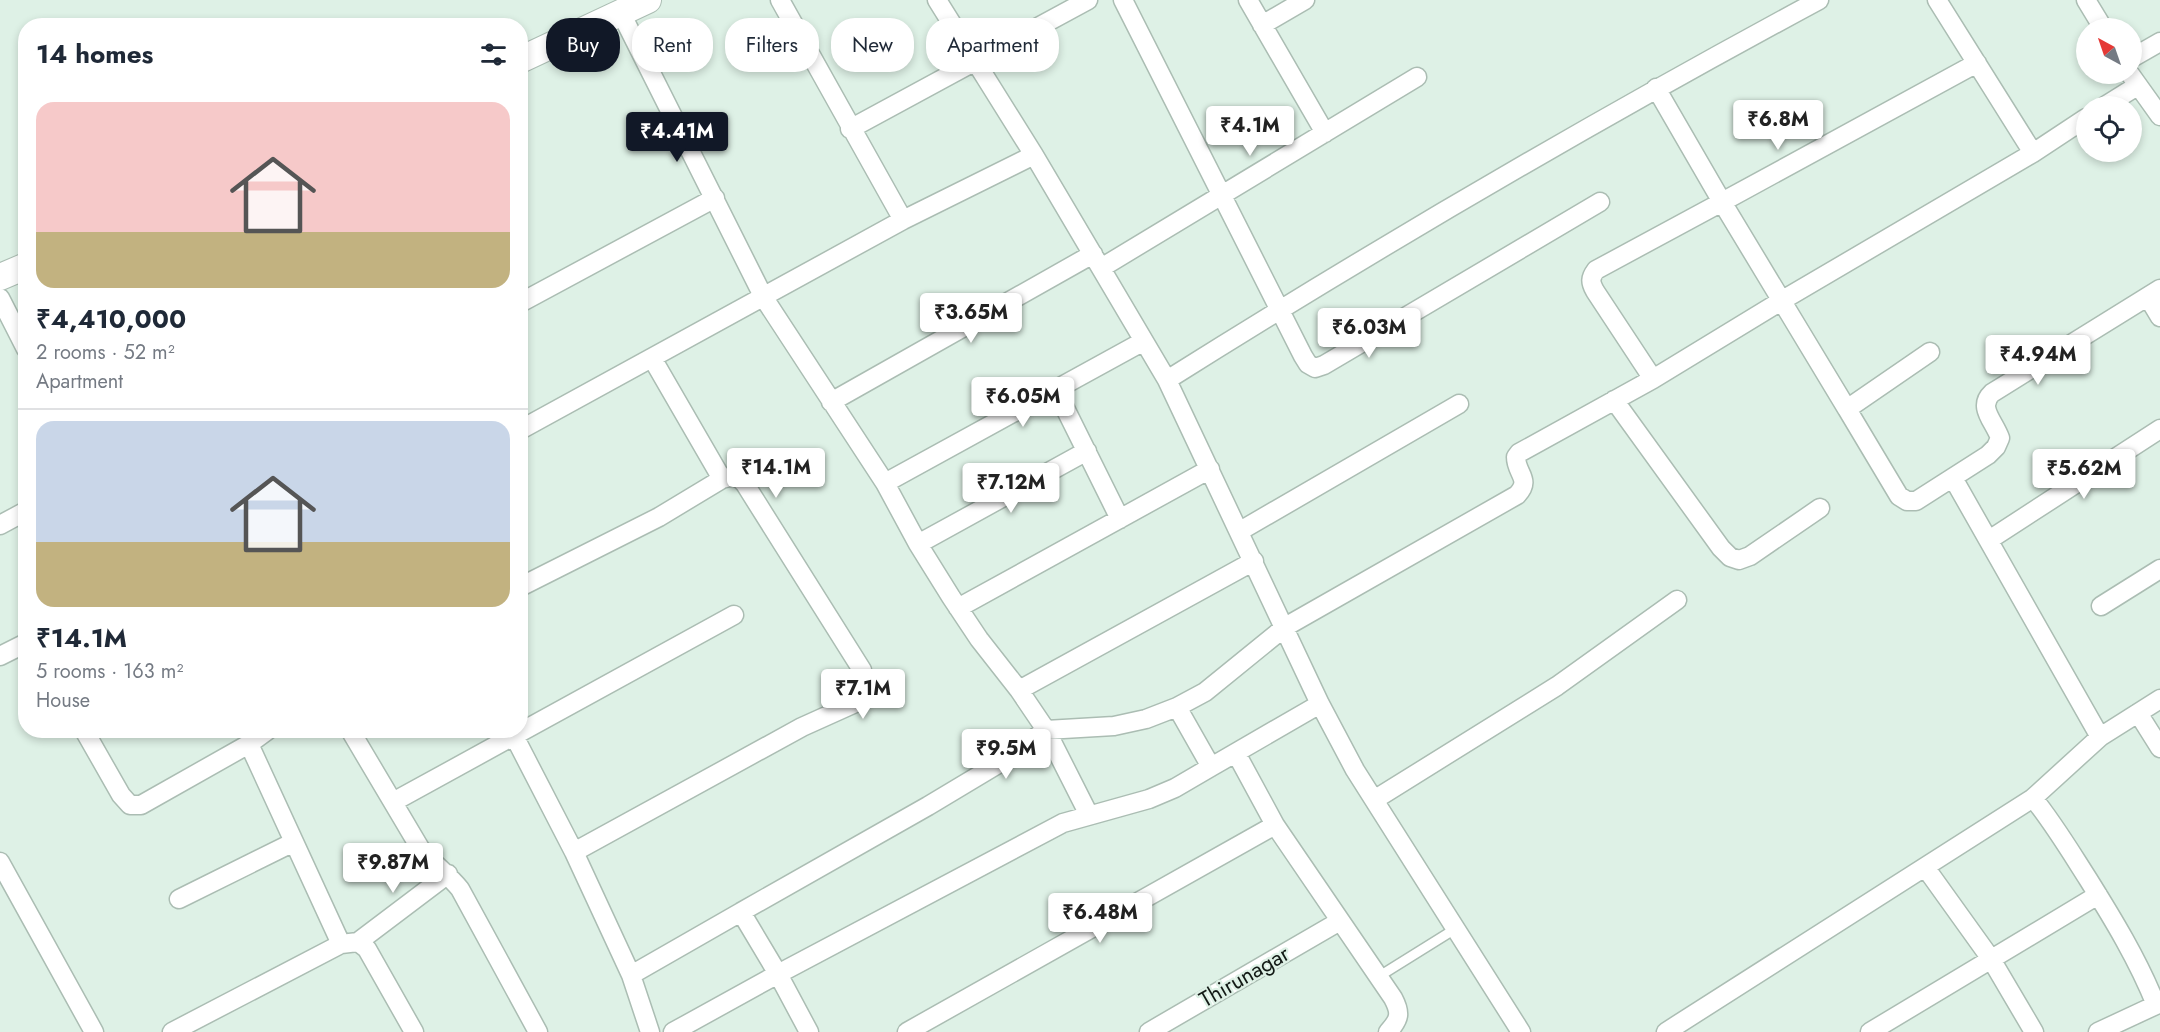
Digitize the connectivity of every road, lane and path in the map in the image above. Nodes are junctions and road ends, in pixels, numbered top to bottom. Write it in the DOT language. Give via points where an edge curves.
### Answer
graph roads {
  1 [pos="648,0"];
  2 [pos="780,0"];
  3 [pos="937,0"];
  4 [pos="1088,0"];
  5 [pos="1123,0"];
  6 [pos="1248,0"];
  7 [pos="1305,0"];
  8 [pos="1819,0"];
  9 [pos="1937,0"];
  10 [pos="2086,0"];
  11 [pos="1793,6"];
  12 [pos="621,13"];
  13 [pos="948,18"];
  14 [pos="1055,18"];
  15 [pos="2097,18"];
  16 [pos="1262,25"];
  17 [pos="2160,42"];
  18 [pos="2142,52"];
  19 [pos="528,56"];
  20 [pos="1977,63"];
  21 [pos="955,72"];
  22 [pos="982,72"];
  23 [pos="1417,78"];
  24 [pos="2130,84"];
  25 [pos="2137,84"];
  26 [pos="1656,88"];
  27 [pos="2116,96"];
  28 [pos="2160,116"];
  29 [pos="2076,125"];
  30 [pos="850,129"];
  31 [pos="1325,133"];
  32 [pos="2033,153"];
  33 [pos="1034,155"];
  34 [pos="1222,195"];
  35 [pos="715,198"];
  36 [pos="1600,202"];
  37 [pos="1722,202"];
  38 [pos="903,220"];
  39 [pos="1097,261"];
  40 [pos="18,269"];
  41 [pos="0,277"];
  42 [pos="2154,293"];
  43 [pos="0,298"];
  44 [pos="764,298"];
  45 [pos="528,299"];
  46 [pos="1781,301"];
  47 [pos="1280,308"];
  48 [pos="2160,317"];
  49 [pos="18,333"];
  50 [pos="1144,342"];
  51 [pos="1930,352"];
  52 [pos="652,358"];
  53 [pos="1653,379"];
  54 [pos="1167,380"];
  55 [pos="1056,390"];
  56 [pos="1614,400"];
  57 [pos="831,402"];
  58 [pos="1458,404"];
  59 [pos="1847,409"];
  60 [pos="528,426"];
  61 [pos="2160,429"];
  62 [pos="1087,452"];
  63 [pos="1210,469"];
  64 [pos="1953,478"];
  65 [pos="722,479"];
  66 [pos="885,483"];
  67 [pos="1820,508"];
  68 [pos="18,515"];
  69 [pos="1120,519"];
  70 [pos="0,525"];
  71 [pos="1240,531"];
  72 [pos="1989,540"];
  73 [pos="918,544"];
  74 [pos="1254,561"];
  75 [pos="2160,569"];
  76 [pos="528,583"];
  77 [pos="1677,600"];
  78 [pos="2101,606"];
  79 [pos="958,608"];
  80 [pos="734,615"];
  81 [pos="1285,627"];
  82 [pos="18,647"];
  83 [pos="0,656"];
  84 [pos="1019,690"];
  85 [pos="2160,699"];
  86 [pos="1320,704"];
  87 [pos="1177,707"];
  88 [pos="2138,713"];
  89 [pos="528,725"];
  90 [pos="1046,730"];
  91 [pos="2100,737"];
  92 [pos="89,738"];
  93 [pos="257,738"];
  94 [pos="355,738"];
  95 [pos="505,738"];
  96 [pos="514,738"];
  97 [pos="249,744"];
  98 [pos="2160,748"];
  99 [pos="1236,753"];
  100 [pos="1211,767"];
  101 [pos="2033,798"];
  102 [pos="1374,800"];
  103 [pos="393,802"];
  104 [pos="1089,815"];
  105 [pos="1275,825"];
  106 [pos="294,842"];
  107 [pos="574,852"];
  108 [pos="0,862"];
  109 [pos="1925,867"];
  110 [pos="448,874"];
  111 [pos="2098,895"];
  112 [pos="179,899"];
  113 [pos="741,912"];
  114 [pos="1340,921"];
  115 [pos="1455,929"];
  116 [pos="350,943"];
  117 [pos="1991,959"];
  118 [pos="778,974"];
  119 [pos="631,975"];
  120 [pos="1378,977"];
  121 [pos="2158,1004"];
  122 [pos="407,1030"];
  123 [pos="93,1032"];
  124 [pos="172,1032"];
  125 [pos="538,1032"];
  126 [pos="650,1032"];
  127 [pos="673,1032"];
  128 [pos="809,1032"];
  129 [pos="907,1032"];
  130 [pos="1149,1032"];
  131 [pos="1388,1032"];
  132 [pos="1521,1032"];
  133 [pos="1665,1032"];
  134 [pos="1870,1032"];
  135 [pos="2034,1032"];
  136 [pos="2098,1032"];
  1 -- 12 [label="main road"];
  2 -- 30 [label="street"];
  3 -- 13 [label="street"];
  4 -- 14 [label="street"];
  5 -- 34 [label="street"];
  6 -- 16 [label="street"];
  7 -- 16 [label="street"];
  8 -- 11 [label="street"];
  9 -- 20 [label="street"];
  10 -- 15 [label="street"];
  11 -- 26 [label="street"];
  12 -- 19 [label="main road"];
  12 -- 35 [label="street"];
  16 -- 31 [label="street"];
  17 -- 18 [label="street"];
  20 -- 32 [label="street"];
  20 -- 37 [label="street"];
  21 -- 30 [label="street"];
  22 -- 33 [label="street"];
  23 -- 31 [label="street"];
  24 -- 27 [label="street"];
  25 -- 28 [label="street"];
  26 -- 37 [label="street"];
  26 -- 47 [label="street"];
  29 -- 32 [label="street"];
  30 -- 38 [label="street"];
  31 -- 34 [label="street"];
  32 -- 46 [label="street"];
  33 -- 38 [label="street"];
  33 -- 39 [label="street"];
  34 -- 39 [label="street"];
  34 -- 47 [label="street"];
  35 -- 44 [label="street"];
  35 -- 45 [label="street"];
  36 -- 47 [label="street" via="1315,368 1303,356"];
  37 -- 46 [label="street"];
  37 -- 53 [label="street" via="1596,270 1591,277 1595,291"];
  38 -- 44 [label="street"];
  39 -- 50 [label="street"];
  39 -- 57 [label="street"];
  40 -- 41 [label="main road"];
  42 -- 48 [label="street"];
  42 -- 64 [label="street" via="1992,393 1985,406 2000,438 1996,447"];
  43 -- 49 [label="street"];
  44 -- 52 [label="street"];
  44 -- 57 [label="street"];
  46 -- 53 [label="street"];
  46 -- 59 [label="street"];
  47 -- 54 [label="street"];
  50 -- 54 [label="street"];
  50 -- 55 [label="street"];
  51 -- 59 [label="street"];
  52 -- 60 [label="street"];
  52 -- 65 [label="street"];
  53 -- 56 [label="street"];
  54 -- 63 [label="street"];
  55 -- 62 [label="street"];
  55 -- 66 [label="street"];
  56 -- 67 [label="street" via="1730,557 1739,560 1750,556"];
  56 -- 81 [label="street" via="1520,453 1516,464 1524,479 1517,495"];
  57 -- 66 [label="street"];
  58 -- 71 [label="street"];
  59 -- 64 [label="street" via="1899,496 1916,501"];
  61 -- 72 [label="street"];
  62 -- 69 [label="street"];
  62 -- 73 [label="street"];
  63 -- 69 [label="street"];
  63 -- 71 [label="street"];
  64 -- 72 [label="street"];
  65 -- 76 [label="street" via="659,517"];
  65 -- 107 [label="street" via="733,476 746,484 862,670 862,700 802,727"];
  66 -- 73 [label="street"];
  68 -- 70 [label="street"];
  69 -- 79 [label="street"];
  71 -- 74 [label="street"];
  72 -- 91 [label="street"];
  73 -- 79 [label="street"];
  74 -- 81 [label="street"];
  74 -- 84 [label="street"];
  75 -- 78 [label="street"];
  77 -- 102 [label="street" via="1557,686"];
  79 -- 84 [label="street"];
  80 -- 89 [label="street"];
  81 -- 86 [label="street"];
  81 -- 87 [label="street" via="1205,692"];
  82 -- 83 [label="street"];
  84 -- 90 [label="street"];
  85 -- 88 [label="street"];
  86 -- 99 [label="street"];
  86 -- 102 [label="street"];
  87 -- 90 [label="street" via="1114,726"];
  87 -- 100 [label="street"];
  88 -- 91 [label="street"];
  88 -- 98 [label="street"];
  90 -- 104 [label="street"];
  90 -- 113 [label="street" via="1003,761"];
  91 -- 101 [label="street"];
  92 -- 97 [label="street" via="130,805 141,805"];
  93 -- 97 [label="street"];
  94 -- 103 [label="street"];
  95 -- 103 [label="street"];
  96 -- 107 [label="street"];
  97 -- 106 [label="street"];
  99 -- 100 [label="street"];
  99 -- 105 [label="street"];
  100 -- 104 [label="street" via="1149,799"];
  101 -- 109 [label="street"];
  101 -- 111 [label="street"];
  102 -- 115 [label="street"];
  103 -- 110 [label="street" via="420,848"];
  104 -- 118 [label="street" via="1064,823"];
  105 -- 114 [label="street"];
  105 -- 129 [label="street"];
  106 -- 112 [label="street"];
  106 -- 116 [label="street"];
  107 -- 119 [label="street"];
  108 -- 123 [label="street"];
  109 -- 117 [label="street"];
  109 -- 133 [label="street"];
  110 -- 116 [label="street"];
  110 -- 125 [label="street" via="476,914"];
  111 -- 117 [label="street"];
  111 -- 121 [label="street"];
  113 -- 118 [label="street"];
  113 -- 119 [label="street"];
  114 -- 120 [label="street"];
  114 -- 130 [label="street, Thirunagar"];
  115 -- 120 [label="lane"];
  115 -- 132 [label="street"];
  116 -- 122 [label="street" via="367,949"];
  116 -- 124 [label="street"];
  117 -- 134 [label="street"];
  117 -- 135 [label="street"];
  118 -- 127 [label="street"];
  118 -- 128 [label="street"];
  119 -- 126 [label="street"];
  120 -- 131 [label="street" via="1399,1010 1398,1021"];
  121 -- 136 [label="street"];
}
